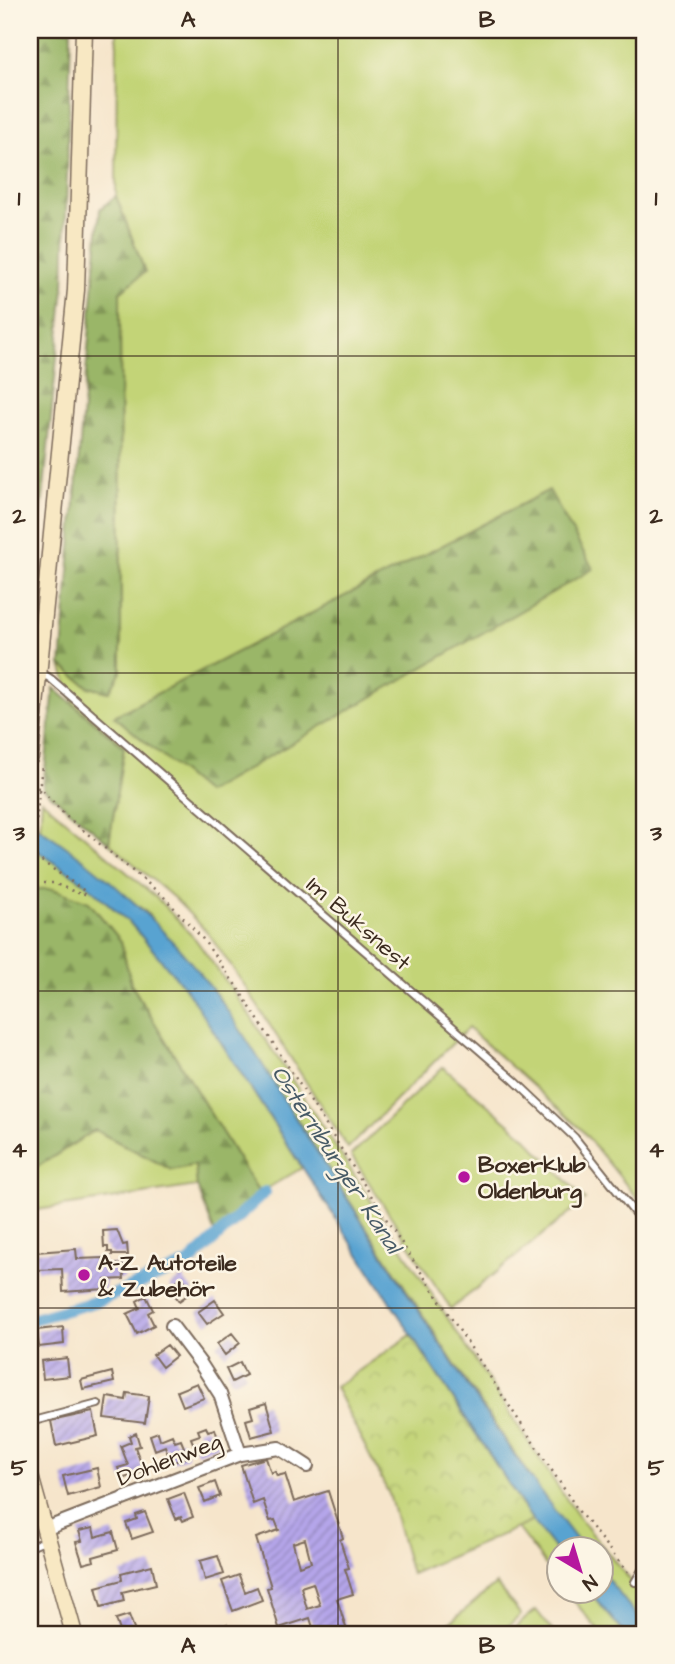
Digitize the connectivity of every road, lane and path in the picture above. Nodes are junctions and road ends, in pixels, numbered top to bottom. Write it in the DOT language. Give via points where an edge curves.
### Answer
graph roads {
  1 [pos="84,30"];
  2 [pos="34,669"];
  3 [pos="30,757"];
  4 [pos="30,787"];
  5 [pos="39,789"];
  6 [pos="30,853"];
  7 [pos="30,883"];
  8 [pos="645,1226"];
  9 [pos="172,1326"];
  10 [pos="98,1404"];
  11 [pos="30,1422"];
  12 [pos="240,1454"];
  13 [pos="307,1466"];
  14 [pos="30,1476"];
  15 [pos="46,1534"];
  16 [pos="30,1547"];
  17 [pos="645,1565"];
  18 [pos="635,1582"];
  19 [pos="74,1634"];
  1 -- 2 [label="main road" via="76,290"];
  2 -- 3 [label="main road"];
  2 -- 8 [label="lane, Im Buksnest" via="514,1080 575,1138"];
  4 -- 5 [label="path"];
  5 -- 7 [label="path, bridge"];
  5 -- 18 [label="path" via="163,896 202,938 580,1513"];
  6 -- 7 [label="path" via="86,892"];
  9 -- 12 [label="street" via="220,1394"];
  10 -- 11 [label="lane"];
  12 -- 13 [label="street, Dohlenweg" via="279,1448"];
  12 -- 15 [label="street, Dohlenweg"];
  14 -- 15 [label="main road"];
  15 -- 16 [label="lane"];
  15 -- 19 [label="main road"];
  17 -- 18 [label="lane"];
}
